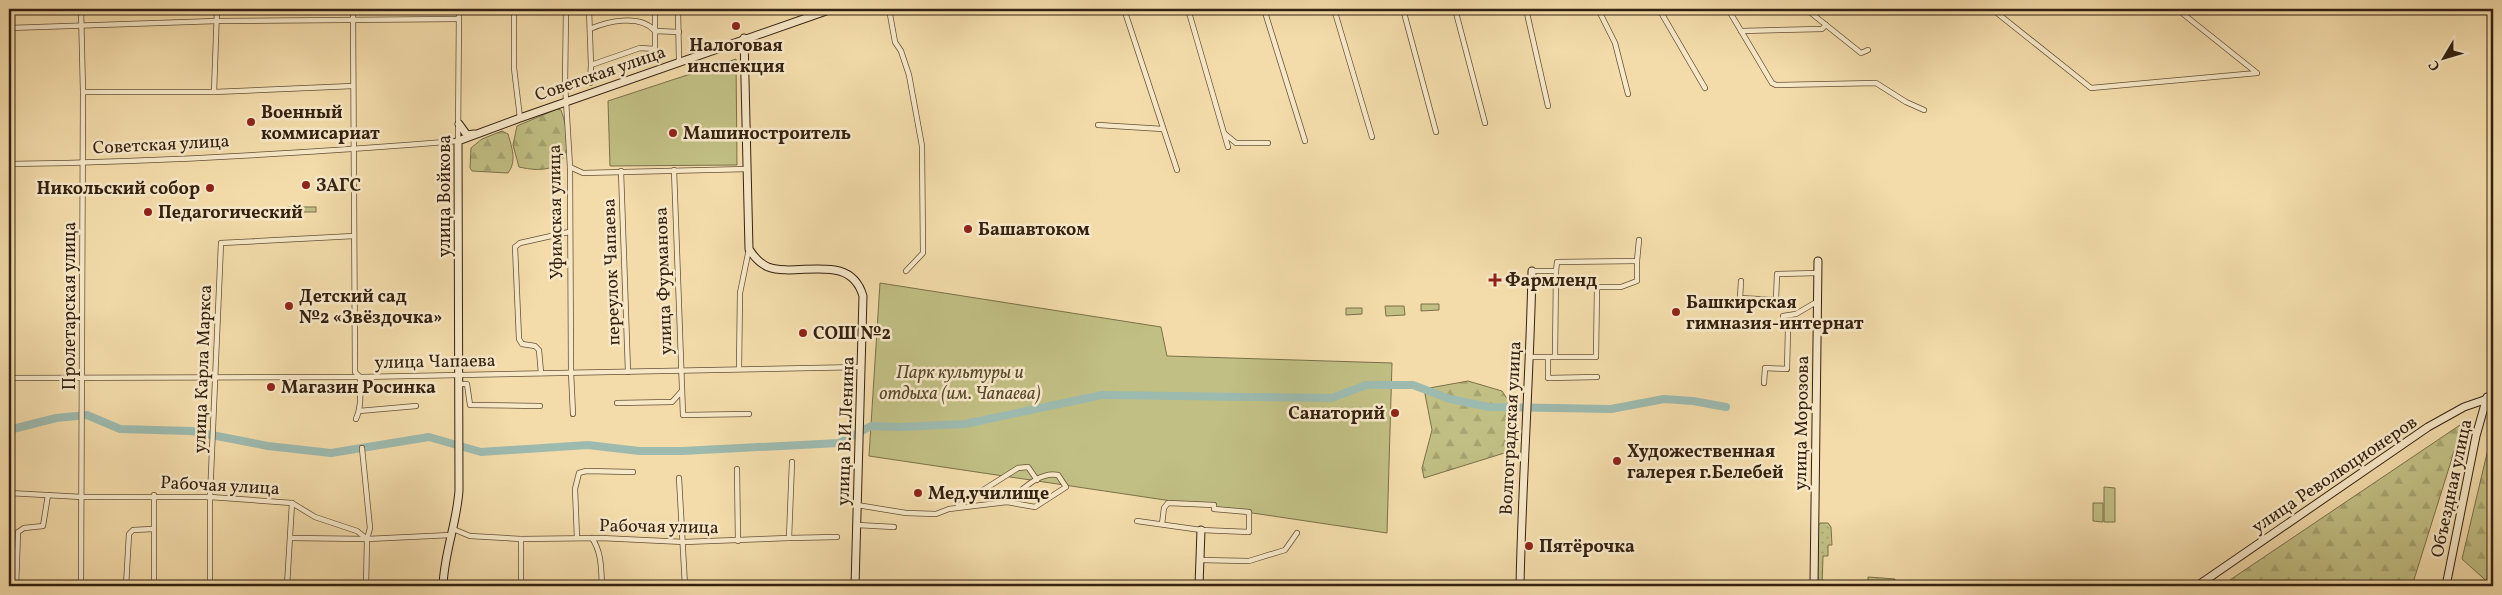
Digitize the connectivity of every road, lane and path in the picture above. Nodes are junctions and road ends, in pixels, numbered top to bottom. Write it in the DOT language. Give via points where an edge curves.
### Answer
graph roads {
  1 [pos="82,9"];
  2 [pos="217,9"];
  3 [pos="353,9"];
  4 [pos="459,9"];
  5 [pos="516,9"];
  6 [pos="566,9"];
  7 [pos="589,9"];
  8 [pos="655,9"];
  9 [pos="678,9"];
  10 [pos="832,9"];
  11 [pos="889,9"];
  12 [pos="1124,9"];
  13 [pos="1188,9"];
  14 [pos="1264,9"];
  15 [pos="1334,9"];
  16 [pos="1403,9"];
  17 [pos="1455,9"];
  18 [pos="1526,9"];
  19 [pos="1598,9"];
  20 [pos="1659,9"];
  21 [pos="1728,9"];
  22 [pos="1806,9"];
  23 [pos="1992,9"];
  24 [pos="2178,9"];
  25 [pos="459,19"];
  26 [pos="353,20"];
  27 [pos="216,21"];
  28 [pos="1826,25"];
  29 [pos="82,26"];
  30 [pos="9,28"];
  31 [pos="590,29"];
  32 [pos="655,31"];
  33 [pos="1741,31"];
  34 [pos="679,32"];
  35 [pos="744,38"];
  36 [pos="1868,50"];
  37 [pos="679,62"];
  38 [pos="590,65"];
  39 [pos="590,84"];
  40 [pos="353,86"];
  41 [pos="1705,88"];
  42 [pos="83,92"];
  43 [pos="214,92"];
  44 [pos="1628,94"];
  45 [pos="565,102"];
  46 [pos="1548,106"];
  47 [pos="1924,110"];
  48 [pos="520,118"];
  49 [pos="1485,123"];
  50 [pos="459,124"];
  51 [pos="1098,125"];
  52 [pos="1162,129"];
  53 [pos="1436,132"];
  54 [pos="1224,133"];
  55 [pos="476,134"];
  56 [pos="1372,137"];
  57 [pos="458,141"];
  58 [pos="1305,141"];
  59 [pos="1268,143"];
  60 [pos="1228,146"];
  61 [pos="354,149"];
  62 [pos="459,160"];
  63 [pos="83,163"];
  64 [pos="9,164"];
  65 [pos="570,167"];
  66 [pos="748,169"];
  67 [pos="674,170"];
  68 [pos="1177,170"];
  69 [pos="621,171"];
  70 [pos="569,232"];
  71 [pos="354,236"];
  72 [pos="1639,240"];
  73 [pos="749,249"];
  74 [pos="1637,261"];
  75 [pos="1818,261"];
  76 [pos="906,271"];
  77 [pos="1532,271"];
  78 [pos="1556,271"];
  79 [pos="1818,273"];
  80 [pos="1741,280"];
  81 [pos="1818,301"];
  82 [pos="1530,357"];
  83 [pos="1548,357"];
  84 [pos="1555,357"];
  85 [pos="863,366"];
  86 [pos="739,369"];
  87 [pos="680,371"];
  88 [pos="571,372"];
  89 [pos="628,372"];
  90 [pos="541,373"];
  91 [pos="460,374"];
  92 [pos="82,376"];
  93 [pos="216,376"];
  94 [pos="360,377"];
  95 [pos="1596,377"];
  96 [pos="9,378"];
  97 [pos="460,384"];
  98 [pos="1764,384"];
  99 [pos="681,392"];
  100 [pos="2490,397"];
  101 [pos="617,403"];
  102 [pos="416,406"];
  103 [pos="540,406"];
  104 [pos="360,411"];
  105 [pos="574,414"];
  106 [pos="749,414"];
  107 [pos="356,419"];
  108 [pos="362,448"];
  109 [pos="792,462"];
  110 [pos="737,469"];
  111 [pos="633,472"];
  112 [pos="678,478"];
  113 [pos="1037,480"];
  114 [pos="9,493"];
  115 [pos="154,495"];
  116 [pos="48,496"];
  117 [pos="82,497"];
  118 [pos="210,497"];
  119 [pos="1007,502"];
  120 [pos="292,503"];
  121 [pos="857,504"];
  122 [pos="955,508"];
  123 [pos="1137,521"];
  124 [pos="1162,524"];
  125 [pos="857,526"];
  126 [pos="894,527"];
  127 [pos="153,529"];
  128 [pos="1201,530"];
  129 [pos="452,532"];
  130 [pos="1297,533"];
  131 [pos="837,537"];
  132 [pos="291,538"];
  133 [pos="577,538"];
  134 [pos="592,538"];
  135 [pos="789,538"];
  136 [pos="367,539"];
  137 [pos="521,539"];
  138 [pos="738,541"];
  139 [pos="684,542"];
  140 [pos="1200,560"];
  141 [pos="16,586"];
  142 [pos="81,586"];
  143 [pos="126,586"];
  144 [pos="154,586"];
  145 [pos="210,586"];
  146 [pos="287,586"];
  147 [pos="366,586"];
  148 [pos="443,586"];
  149 [pos="521,586"];
  150 [pos="602,586"];
  151 [pos="685,586"];
  152 [pos="854,586"];
  153 [pos="1199,586"];
  154 [pos="1520,586"];
  155 [pos="1814,586"];
  156 [pos="2197,586"];
  157 [pos="2446,586"];
  1 -- 29 [label="street, Пролетарская улица"];
  2 -- 27 [label="street"];
  3 -- 26 [label="street"];
  4 -- 25 [label="street, улица Войкова"];
  5 -- 48 [label="street, Советская улица" via="514,68"];
  6 -- 45 [label="street, Уфимская улица"];
  7 -- 31 [label="street"];
  8 -- 32 [label="street"];
  9 -- 34 [label="street"];
  10 -- 35 [label="main road, Советская улица"];
  11 -- 76 [label="street" via="895,42 909,75 922,146 923,253"];
  12 -- 52 [label="street"];
  13 -- 54 [label="street"];
  14 -- 58 [label="street"];
  15 -- 56 [label="street"];
  16 -- 53 [label="street"];
  17 -- 49 [label="street"];
  18 -- 46 [label="street"];
  19 -- 44 [label="street" via="1615,43"];
  20 -- 41 [label="street"];
  21 -- 33 [label="street"];
  22 -- 28 [label="street"];
  23 -- 24 [label="street" via="2091,88 2257,73"];
  25 -- 26 [label="street"];
  25 -- 50 [label="street, улица Войкова"];
  26 -- 27 [label="street"];
  26 -- 40 [label="street"];
  27 -- 29 [label="street"];
  27 -- 43 [label="street"];
  28 -- 33 [label="street" via="1822,29"];
  28 -- 36 [label="street" via="1861,52"];
  29 -- 30 [label="street"];
  29 -- 42 [label="street, Пролетарская улица"];
  31 -- 32 [label="street" via="604,23 638,21 649,24"];
  31 -- 38 [label="street"];
  32 -- 34 [label="street"];
  32 -- 38 [label="street" via="655,49 640,48"];
  33 -- 47 [label="street" via="1776,86 1876,83"];
  34 -- 37 [label="street"];
  35 -- 37 [label="main road, Советская улица"];
  35 -- 66 [label="main road"];
  37 -- 45 [label="main road, Советская улица"];
  38 -- 39 [label="street"];
  40 -- 43 [label="street"];
  40 -- 61 [label="street"];
  42 -- 43 [label="street"];
  42 -- 63 [label="street, Пролетарская улица"];
  45 -- 48 [label="main road, Советская улица"];
  45 -- 65 [label="street, Уфимская улица"];
  48 -- 55 [label="main road, Советская улица"];
  50 -- 55 [label="main road" via="467,135"];
  50 -- 57 [label="street, улица Войкова"];
  51 -- 52 [label="street"];
  52 -- 68 [label="street"];
  54 -- 59 [label="street" via="1236,143"];
  54 -- 60 [label="street"];
  55 -- 57 [label="main road, Советская улица"];
  55 -- 62 [label="main road" via="466,142"];
  57 -- 61 [label="street, Советская улица"];
  57 -- 62 [label="main road, улица Войкова"];
  61 -- 63 [label="street, Советская улица"];
  61 -- 71 [label="street"];
  62 -- 91 [label="main road, улица Войкова"];
  63 -- 64 [label="street, Советская улица"];
  63 -- 92 [label="street, Пролетарская улица"];
  65 -- 69 [label="street" via="583,173"];
  65 -- 70 [label="street, Уфимская улица"];
  66 -- 67 [label="street"];
  66 -- 73 [label="main road"];
  67 -- 69 [label="street"];
  67 -- 87 [label="street, улица Фурманова"];
  69 -- 89 [label="street, переулок Чапаева"];
  70 -- 88 [label="street, Уфимская улица"];
  70 -- 90 [label="street" via="520,243 515,247 519,339 522,344 539,350"];
  71 -- 93 [label="street, улица Карла Маркса" via="221,244"];
  71 -- 94 [label="street" via="355,372"];
  72 -- 74 [label="street"];
  73 -- 85 [label="main road, улица В.И.Ленина" via="755,258 770,268 829,269 855,279 863,296"];
  73 -- 86 [label="street" via="740,293"];
  74 -- 78 [label="street" via="1557,262"];
  74 -- 84 [label="street" via="1637,281 1621,287 1597,287 1596,357"];
  75 -- 79 [label="main road, улица Морозова"];
  77 -- 78 [label="street"];
  77 -- 82 [label="main road, Волгоградская улица"];
  78 -- 84 [label="street"];
  79 -- 80 [label="street" via="1777,274 1776,300 1740,298"];
  79 -- 81 [label="main road, улица Морозова"];
  81 -- 98 [label="street" via="1796,314 1783,316 1788,330 1787,369 1765,368"];
  81 -- 155 [label="main road, улица Морозова"];
  82 -- 83 [label="street"];
  82 -- 154 [label="main road, Волгоградская улица"];
  83 -- 84 [label="street"];
  83 -- 95 [label="street" via="1548,378"];
  85 -- 86 [label="street, улица Чапаева"];
  85 -- 121 [label="main road, улица В.И.Ленина"];
  86 -- 87 [label="street, улица Чапаева"];
  87 -- 89 [label="street, улица Чапаева"];
  87 -- 99 [label="street, улица Фурманова"];
  88 -- 89 [label="street, улица Чапаева"];
  88 -- 90 [label="street, улица Чапаева"];
  88 -- 105 [label="street, Уфимская улица"];
  90 -- 91 [label="street, улица Чапаева"];
  91 -- 94 [label="street, улица Чапаева"];
  91 -- 97 [label="main road, улица Войкова"];
  92 -- 93 [label="street, улица Чапаева"];
  92 -- 96 [label="street, улица Чапаева"];
  92 -- 117 [label="street, Пролетарская улица"];
  93 -- 94 [label="street, улица Чапаева"];
  93 -- 118 [label="street, улица Карла Маркса"];
  94 -- 104 [label="street"];
  97 -- 103 [label="street, улица Войкова" via="467,384 470,405"];
  97 -- 129 [label="main road, улица Войкова" via="457,514"];
  99 -- 101 [label="street" via="672,402"];
  99 -- 106 [label="street, улица Фурманова" via="683,415"];
  100 -- 156 [label="main road, улица Революционеров" via="2428,428"];
  100 -- 157 [label="main road, Объездная улица" via="2476,436"];
  102 -- 104 [label="street"];
  104 -- 107 [label="street"];
  108 -- 136 [label="street" via="370,513"];
  109 -- 135 [label="street"];
  110 -- 138 [label="street"];
  111 -- 133 [label="street" via="579,473 575,489"];
  112 -- 139 [label="street"];
  113 -- 119 [label="street"];
  113 -- 119 [label="street" via="1050,473 1058,475 1066,487 1036,507"];
  113 -- 122 [label="street" via="1028,467 1018,468"];
  114 -- 116 [label="street, Рабочая улица"];
  115 -- 117 [label="street, Рабочая улица"];
  115 -- 118 [label="street, Рабочая улица"];
  115 -- 127 [label="street"];
  116 -- 117 [label="street, Рабочая улица"];
  116 -- 141 [label="street" via="43,526 18,532"];
  117 -- 142 [label="street, Пролетарская улица"];
  118 -- 120 [label="street, Рабочая улица"];
  118 -- 145 [label="street, улица Карла Маркса"];
  119 -- 122 [label="street"];
  120 -- 132 [label="street"];
  120 -- 136 [label="street, Рабочая улица" via="315,517 357,531"];
  121 -- 122 [label="street" via="906,513 936,514"];
  121 -- 125 [label="main road, улица В.И.Ленина"];
  123 -- 124 [label="street"];
  124 -- 128 [label="street"];
  124 -- 128 [label="street" via="1168,503 1214,505 1214,510 1249,512 1249,532"];
  125 -- 126 [label="street"];
  125 -- 152 [label="main road, улица В.И.Ленина"];
  127 -- 143 [label="street" via="133,530 129,534"];
  127 -- 144 [label="street"];
  128 -- 140 [label="main road"];
  129 -- 136 [label="street, Рабочая улица"];
  129 -- 137 [label="street, Рабочая улица"];
  129 -- 148 [label="main road, улица Войкова" via="446,551"];
  130 -- 140 [label="street" via="1285,550 1249,561"];
  131 -- 135 [label="street, Рабочая улица"];
  132 -- 136 [label="street"];
  132 -- 146 [label="street"];
  133 -- 134 [label="street, Рабочая улица"];
  133 -- 137 [label="street, Рабочая улица"];
  134 -- 139 [label="street, Рабочая улица"];
  134 -- 150 [label="street" via="601,562"];
  135 -- 138 [label="street, Рабочая улица"];
  136 -- 147 [label="street"];
  137 -- 149 [label="street"];
  138 -- 139 [label="street, Рабочая улица"];
  139 -- 151 [label="street"];
  140 -- 153 [label="main road"];
}
